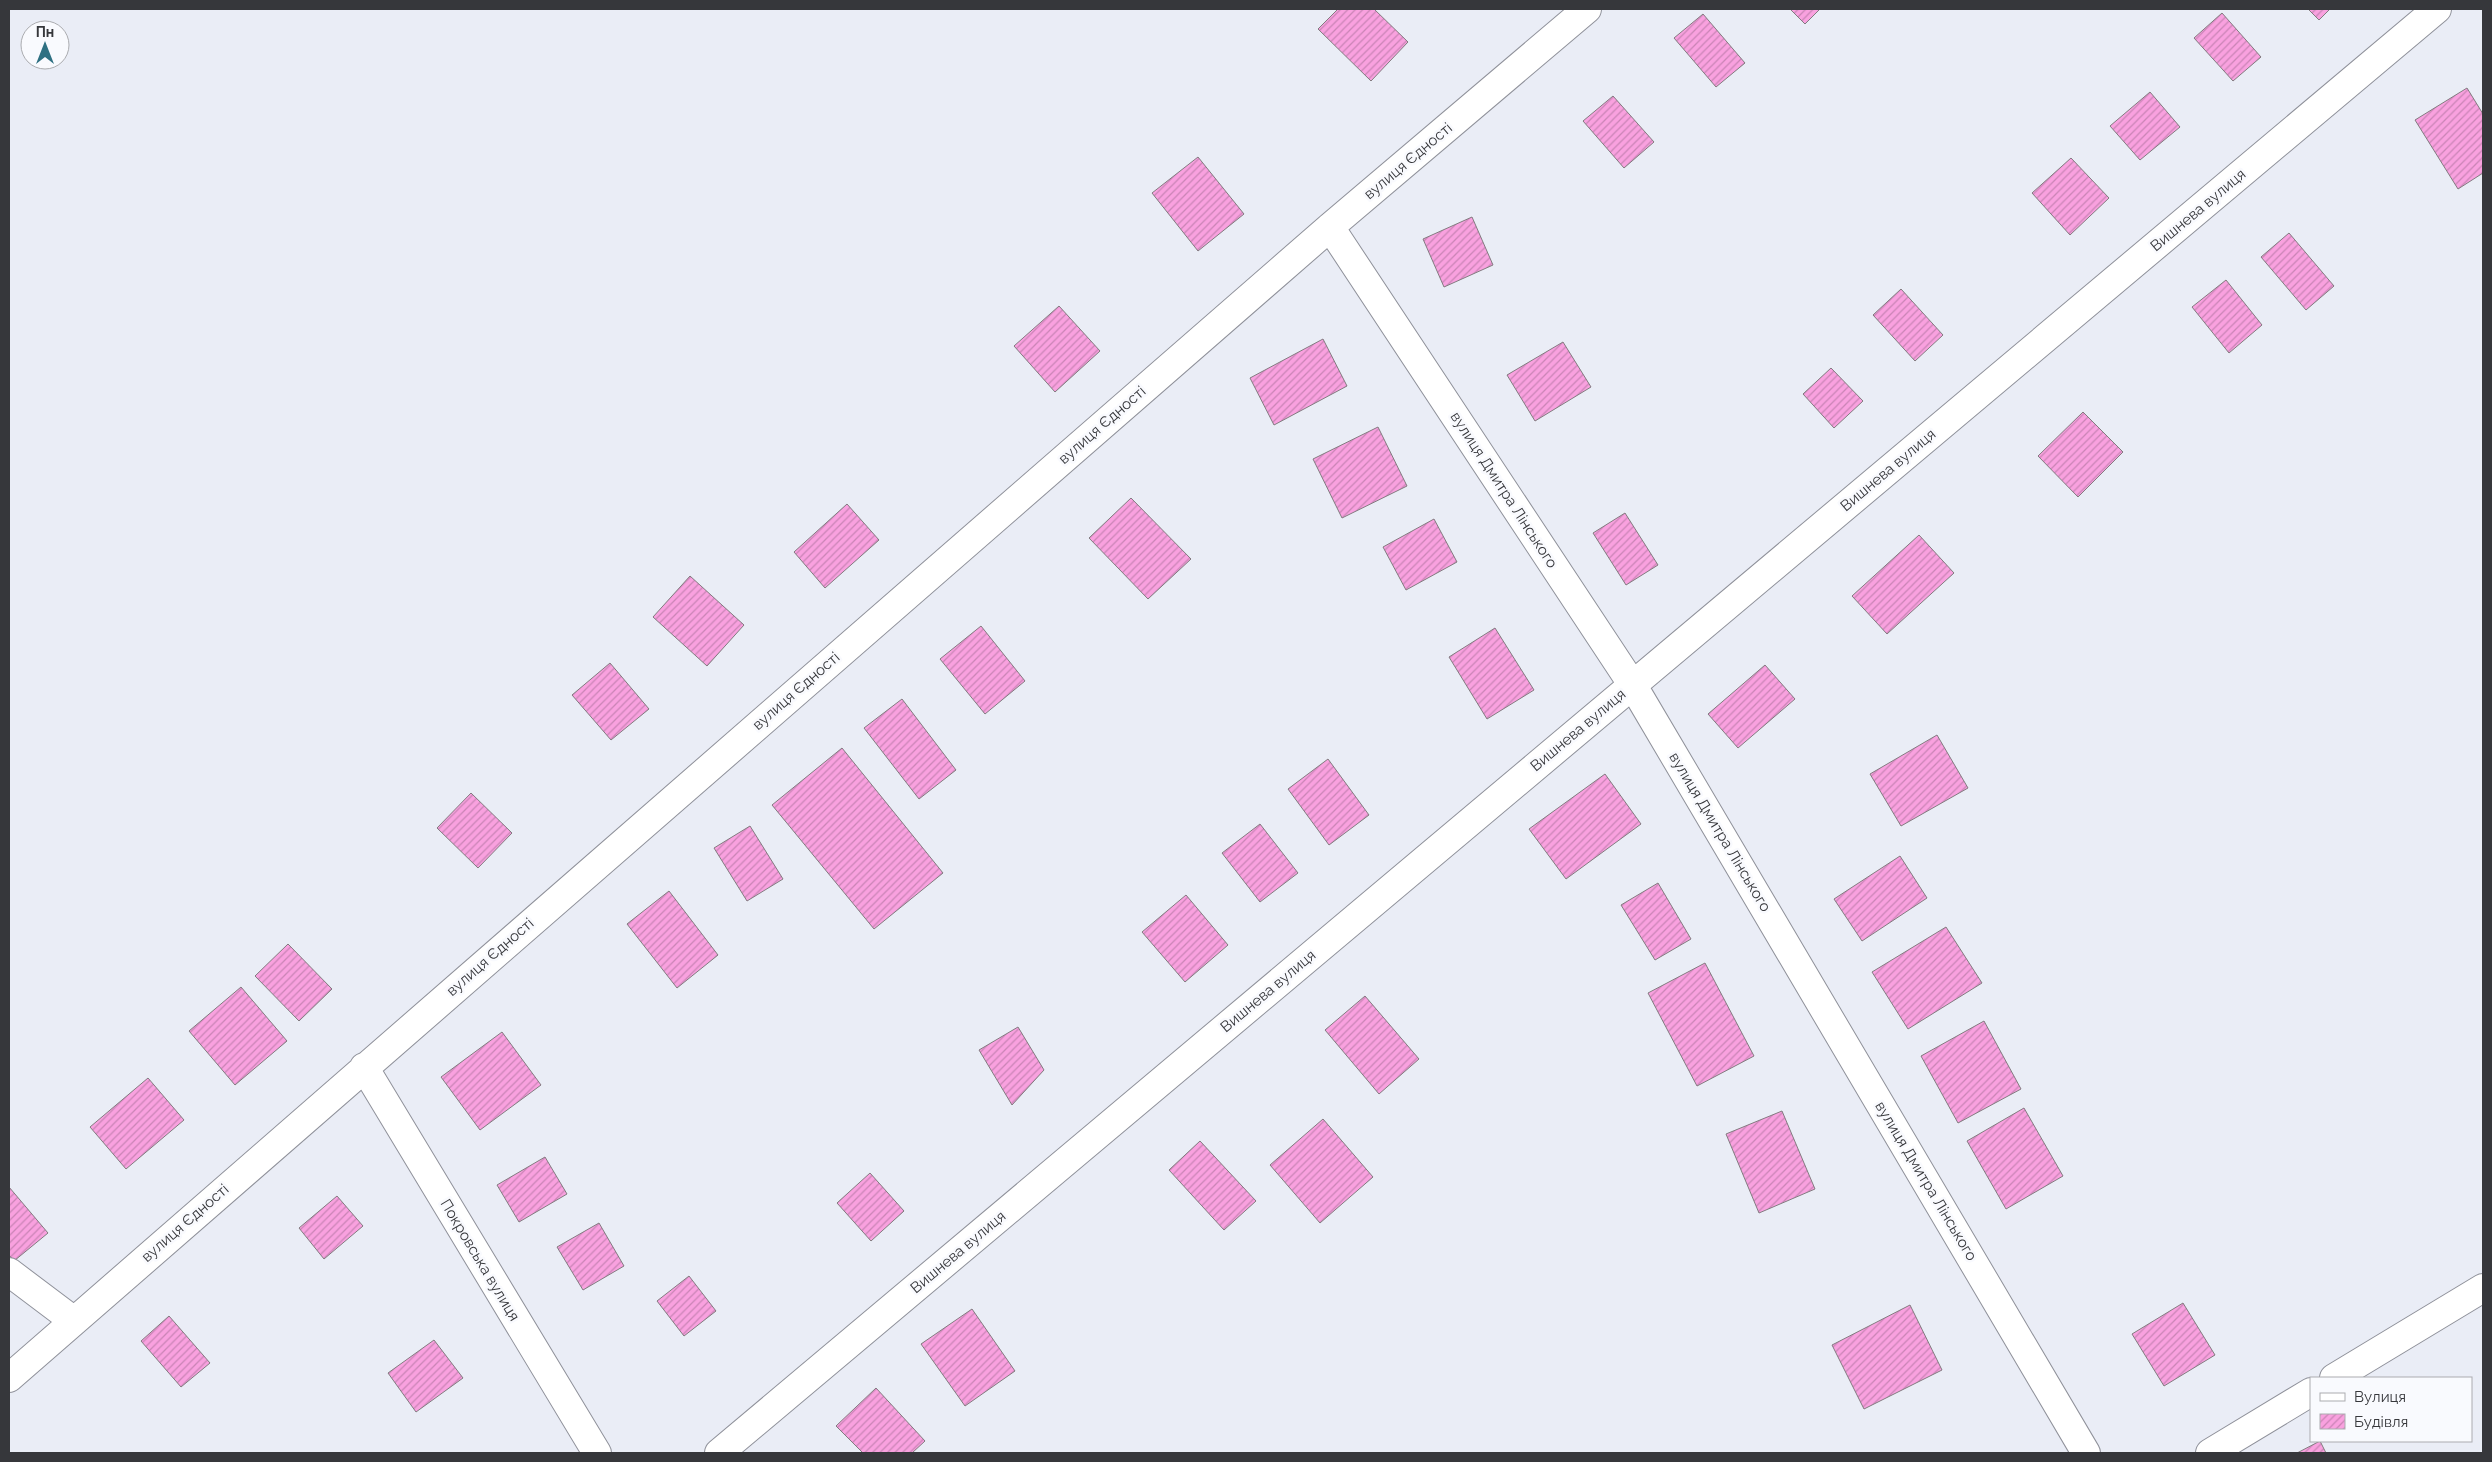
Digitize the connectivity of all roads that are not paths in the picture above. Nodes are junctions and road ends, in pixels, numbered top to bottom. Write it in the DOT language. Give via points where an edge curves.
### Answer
graph roads {
  1 [pos="1587,9"];
  2 [pos="2438,9"];
  3 [pos="1330,227"];
  4 [pos="1632,684"];
  5 [pos="364,1068"];
  6 [pos="9,1272"];
  7 [pos="2483,1288"];
  8 [pos="74,1320"];
  9 [pos="2336,1377"];
  10 [pos="9,1378"];
  11 [pos="2310,1393"];
  12 [pos="597,1453"];
  13 [pos="719,1453"];
  14 [pos="2086,1453"];
  15 [pos="2210,1453"];
  1 -- 3 [label="street, вулиця Єдності"];
  2 -- 4 [label="street, Вишнева вулиця"];
  3 -- 4 [label="street, вулиця Дмитра Лінського"];
  3 -- 5 [label="street, вулиця Єдності"];
  4 -- 13 [label="street, Вишнева вулиця"];
  4 -- 14 [label="street, вулиця Дмитра Лінського"];
  5 -- 8 [label="street, вулиця Єдності"];
  5 -- 12 [label="street, Покровська вулиця"];
  6 -- 8 [label="street"];
  7 -- 9 [label="street"];
  8 -- 10 [label="street, вулиця Єдності"];
  11 -- 15 [label="street"];
}
